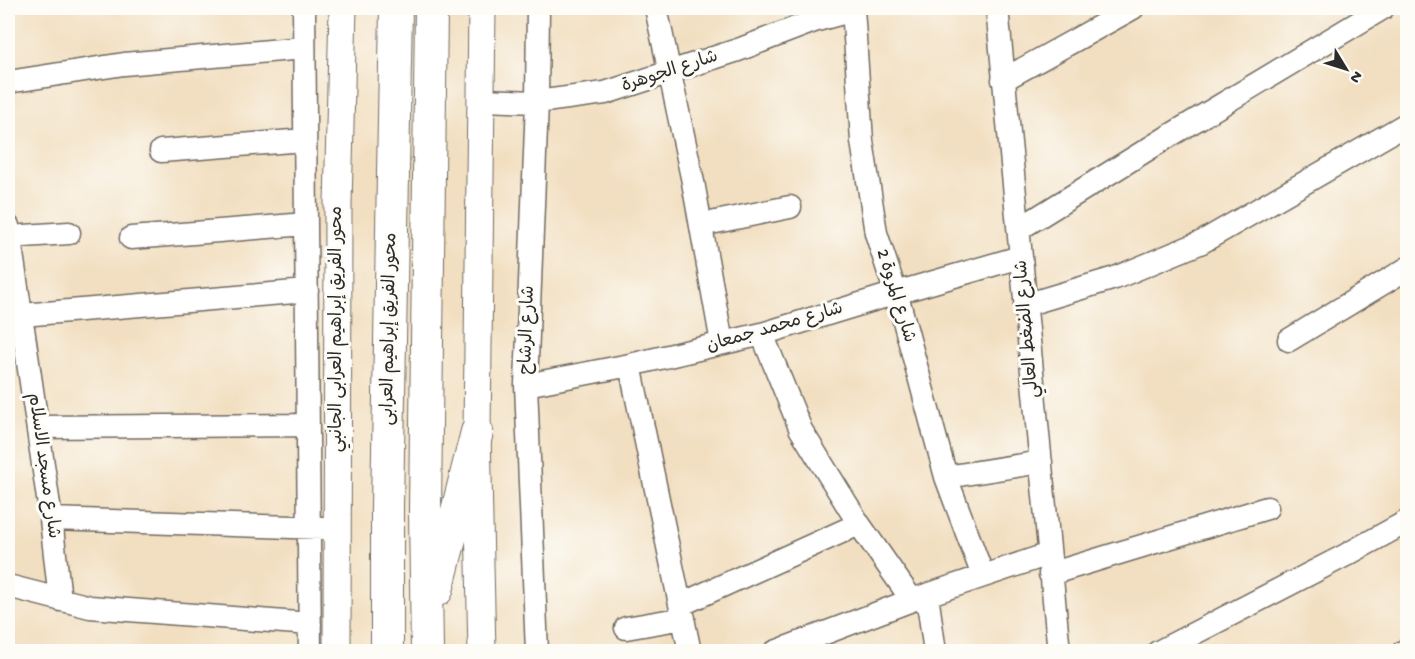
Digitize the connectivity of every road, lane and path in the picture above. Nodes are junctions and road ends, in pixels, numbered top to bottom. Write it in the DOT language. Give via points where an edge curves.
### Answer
graph roads {
  1 [pos="304,8"];
  2 [pos="343,8"];
  3 [pos="396,8"];
  4 [pos="431,8"];
  5 [pos="482,8"];
  6 [pos="538,8"];
  7 [pos="656,8"];
  8 [pos="996,8"];
  9 [pos="1133,8"];
  10 [pos="1383,8"];
  11 [pos="854,9"];
  12 [pos="304,48"];
  13 [pos="668,72"];
  14 [pos="1003,80"];
  15 [pos="8,82"];
  16 [pos="481,100"];
  17 [pos="537,102"];
  18 [pos="1407,123"];
  19 [pos="305,140"];
  20 [pos="160,151"];
  21 [pos="790,207"];
  22 [pos="306,224"];
  23 [pos="701,225"];
  24 [pos="1019,229"];
  25 [pos="8,232"];
  26 [pos="69,232"];
  27 [pos="131,238"];
  28 [pos="1020,257"];
  29 [pos="1407,268"];
  30 [pos="307,291"];
  31 [pos="896,293"];
  32 [pos="1025,305"];
  33 [pos="22,315"];
  34 [pos="762,334"];
  35 [pos="1289,339"];
  36 [pos="722,343"];
  37 [pos="630,365"];
  38 [pos="526,385"];
  39 [pos="308,425"];
  40 [pos="38,427"];
  41 [pos="477,432"];
  42 [pos="1041,462"];
  43 [pos="946,477"];
  44 [pos="1267,508"];
  45 [pos="51,519"];
  46 [pos="1407,521"];
  47 [pos="859,524"];
  48 [pos="309,528"];
  49 [pos="337,529"];
  50 [pos="1050,564"];
  51 [pos="983,576"];
  52 [pos="8,586"];
  53 [pos="920,598"];
  54 [pos="60,600"];
  55 [pos="683,611"];
  56 [pos="310,624"];
  57 [pos="626,628"];
  58 [pos="427,640"];
  59 [pos="1407,649"];
  60 [pos="310,651"];
  61 [pos="337,651"];
  62 [pos="387,651"];
  63 [pos="482,651"];
  64 [pos="537,651"];
  65 [pos="690,651"];
  66 [pos="775,651"];
  67 [pos="935,651"];
  68 [pos="1059,651"];
  69 [pos="1158,651"];
  70 [pos="1403,651"];
  1 -- 12 [label="street"];
  2 -- 49 [label="street, محور الفريق إبراهيم العرابى الجانبي"];
  3 -- 62 [label="main road, محور الفريق إبراهيم العرابى"];
  4 -- 58 [label="main road, محور الفريق إبراهيم العرابى"];
  5 -- 16 [label="street"];
  6 -- 17 [label="street, شارع الرشاح"];
  7 -- 13 [label="street"];
  8 -- 14 [label="street, شارع الضغط العالي"];
  9 -- 14 [label="street"];
  10 -- 24 [label="street"];
  11 -- 13 [label="street, شارع الجوهرة"];
  11 -- 31 [label="street, شارع المروة 2" via="865,172 876,233"];
  12 -- 15 [label="street" via="124,64"];
  12 -- 19 [label="street"];
  13 -- 17 [label="street, شارع الجوهرة" via="605,93"];
  13 -- 23 [label="street"];
  14 -- 24 [label="street, شارع الضغط العالي"];
  16 -- 17 [label="street, شارع الجوهرة"];
  16 -- 41 [label="street"];
  17 -- 38 [label="street, شارع الرشاح"];
  18 -- 32 [label="street" via="1202,242 1115,278"];
  19 -- 20 [label="street"];
  19 -- 22 [label="street"];
  21 -- 23 [label="street"];
  22 -- 27 [label="street"];
  22 -- 30 [label="street"];
  23 -- 36 [label="street"];
  24 -- 28 [label="street, شارع الضغط العالي"];
  25 -- 26 [label="street"];
  25 -- 33 [label="street, شارع مسجد الاسلام"];
  28 -- 31 [label="street, شارع محمد جمعان"];
  28 -- 32 [label="street, شارع الضغط العالي"];
  29 -- 35 [label="street"];
  30 -- 33 [label="street"];
  30 -- 39 [label="street"];
  31 -- 34 [label="street, شارع محمد جمعان"];
  31 -- 43 [label="street, شارع المروة 2"];
  32 -- 42 [label="street, شارع الضغط العالي"];
  33 -- 40 [label="street, شارع مسجد الاسلام"];
  34 -- 36 [label="street, شارع محمد جمعان"];
  34 -- 47 [label="street" via="801,430"];
  36 -- 37 [label="street, شارع محمد جمعان"];
  37 -- 38 [label="street, شارع محمد جمعان"];
  37 -- 55 [label="street"];
  38 -- 64 [label="street, شارع الرشاح"];
  39 -- 40 [label="street"];
  39 -- 48 [label="street"];
  40 -- 45 [label="street, شارع مسجد الاسلام"];
  41 -- 58 [label="main road"];
  41 -- 63 [label="street"];
  42 -- 43 [label="street"];
  42 -- 50 [label="street, شارع الضغط العالي"];
  43 -- 51 [label="street, شارع المروة 2"];
  44 -- 50 [label="street"];
  45 -- 48 [label="street"];
  45 -- 54 [label="street, شارع مسجد الاسلام"];
  46 -- 69 [label="street"];
  47 -- 53 [label="street"];
  47 -- 55 [label="street"];
  48 -- 49 [label="street"];
  48 -- 56 [label="street"];
  49 -- 61 [label="street, محور الفريق إبراهيم العرابى الجانبي"];
  50 -- 51 [label="street"];
  50 -- 68 [label="street, شارع الضغط العالي"];
  51 -- 53 [label="street"];
  52 -- 54 [label="street"];
  53 -- 66 [label="street"];
  53 -- 67 [label="street"];
  54 -- 56 [label="street" via="120,610"];
  55 -- 57 [label="street"];
  55 -- 65 [label="street"];
  56 -- 60 [label="street"];
  59 -- 70 [label="street"];
}
